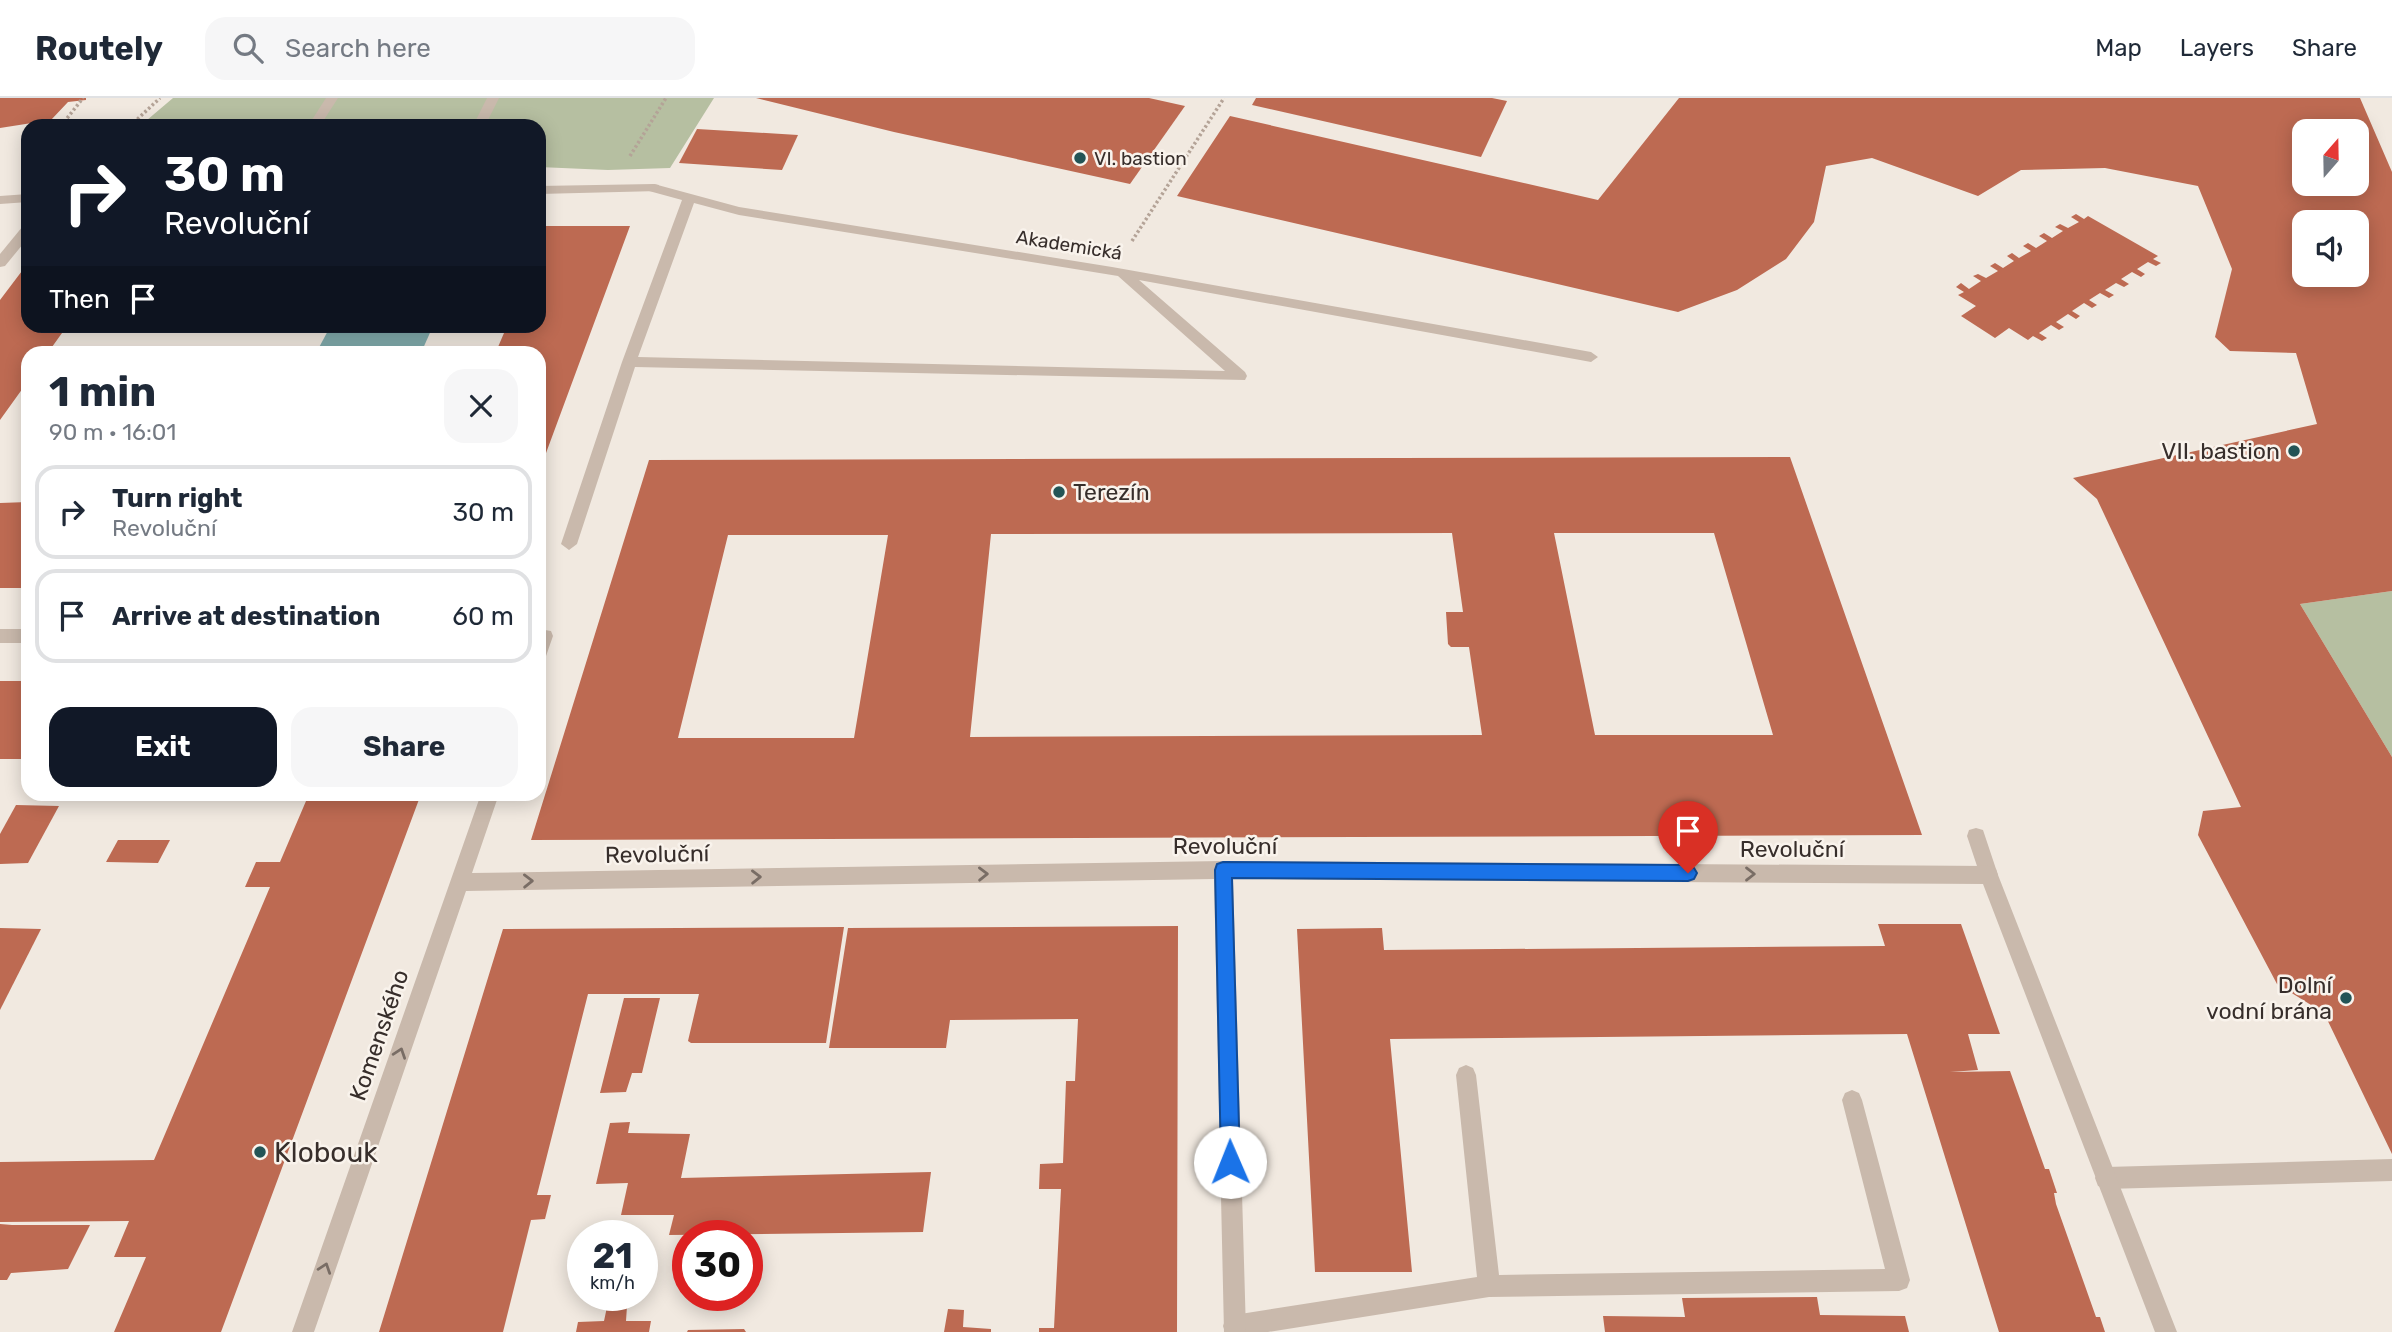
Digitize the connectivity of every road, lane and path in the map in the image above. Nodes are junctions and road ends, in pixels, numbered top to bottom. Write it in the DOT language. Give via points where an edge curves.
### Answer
graph roads {
  1 [pos="83,98"];
  2 [pos="160,98"];
  3 [pos="331,98"];
  4 [pos="493,98"];
  5 [pos="666,98"];
  6 [pos="1224,98"];
  7 [pos="66,119"];
  8 [pos="138,119"];
  9 [pos="318,119"];
  10 [pos="482,119"];
  11 [pos="608,189"];
  12 [pos="546,190"];
  13 [pos="690,197"];
  14 [pos="21,198"];
  15 [pos="0,200"];
  16 [pos="21,238"];
  17 [pos="0,263"];
  18 [pos="1117,272"];
  19 [pos="1591,357"];
  20 [pos="629,362"];
  21 [pos="569,544"];
  22 [pos="0,636"];
  23 [pos="21,636"];
  24 [pos="488,801"];
  25 [pos="1976,836"];
  26 [pos="1223,870"];
  27 [pos="1989,875"];
  28 [pos="460,882"];
  29 [pos="1466,1075"];
  30 [pos="1852,1100"];
  31 [pos="2392,1170"];
  32 [pos="2106,1178"];
  33 [pos="1489,1286"];
  34 [pos="1235,1329"];
  35 [pos="303,1332"];
  36 [pos="2166,1332"];
  1 -- 7 [label="path"];
  2 -- 8 [label="path"];
  3 -- 9 [label="street"];
  4 -- 10 [label="street"];
  5 -- 11 [label="path"];
  6 -- 18 [label="path"];
  11 -- 12 [label="street, Akademická"];
  11 -- 13 [label="street, Akademická" via="654,188"];
  13 -- 18 [label="street, Akademická" via="739,211"];
  13 -- 20 [label="street"];
  14 -- 15 [label="street"];
  16 -- 17 [label="street"];
  18 -- 19 [label="street, Akademická"];
  18 -- 20 [label="street" via="1240,376"];
  20 -- 21 [label="street"];
  22 -- 23 [label="street"];
  24 -- 28 [label="street, Komenského"];
  25 -- 27 [label="street"];
  26 -- 27 [label="street, Revoluční, one-way"];
  28 -- 26 [label="street, Revoluční, one-way"];
  26 -- 34 [label="street"];
  27 -- 32 [label="street"];
  35 -- 28 [label="street, Komenského, one-way"];
  29 -- 33 [label="street"];
  30 -- 33 [label="street" via="1899,1280"];
  31 -- 32 [label="street"];
  32 -- 36 [label="street"];
  33 -- 34 [label="street"];
}
